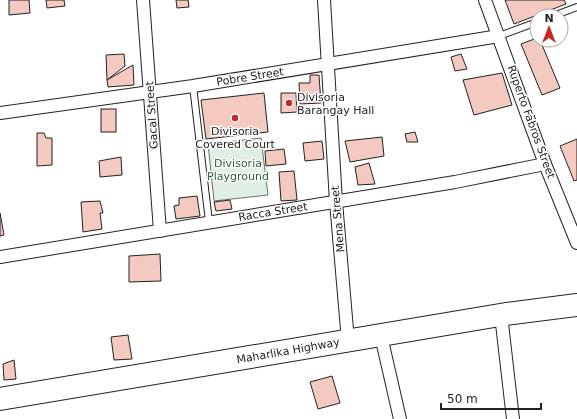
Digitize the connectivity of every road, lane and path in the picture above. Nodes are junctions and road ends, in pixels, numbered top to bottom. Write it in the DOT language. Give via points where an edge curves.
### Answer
graph roads {
  1 [pos="143,0"];
  2 [pos="324,0"];
  3 [pos="485,0"];
  4 [pos="529,25"];
  5 [pos="499,36"];
  6 [pos="328,65"];
  7 [pos="193,86"];
  8 [pos="150,91"];
  9 [pos="0,113"];
  10 [pos="545,164"];
  11 [pos="336,202"];
  12 [pos="209,222"];
  13 [pos="160,231"];
  14 [pos="577,243"];
  15 [pos="0,257"];
  16 [pos="577,307"];
  17 [pos="501,315"];
  18 [pos="381,336"];
  19 [pos="348,341"];
  20 [pos="0,399"];
  21 [pos="400,419"];
  22 [pos="513,419"];
  1 -- 8 [label="street, Gacal Street"];
  2 -- 6 [label="street, Mena Street"];
  3 -- 5 [label="street, Ruperto Fabros Street"];
  4 -- 5 [label="lane"];
  5 -- 6 [label="street, Pobre Street"];
  5 -- 10 [label="street, Ruperto Fabros Street"];
  6 -- 7 [label="street, Pobre Street"];
  6 -- 11 [label="street, Mena Street"];
  7 -- 8 [label="street, Pobre Street"];
  7 -- 12 [label="lane"];
  8 -- 9 [label="street, Pobre Street"];
  8 -- 13 [label="street, Gacal Street"];
  10 -- 11 [label="street, Racca Street"];
  10 -- 14 [label="street, Ruperto Fabros Street"];
  11 -- 12 [label="street, Racca Street"];
  11 -- 19 [label="street, Mena Street"];
  12 -- 13 [label="street, Racca Street"];
  13 -- 15 [label="street, Racca Street"];
  16 -- 17 [label="highway, Maharlika Highway"];
  17 -- 18 [label="highway, Maharlika Highway"];
  17 -- 22 [label="street"];
  18 -- 19 [label="highway, Maharlika Highway"];
  18 -- 21 [label="street"];
  19 -- 20 [label="highway, Maharlika Highway"];
}
